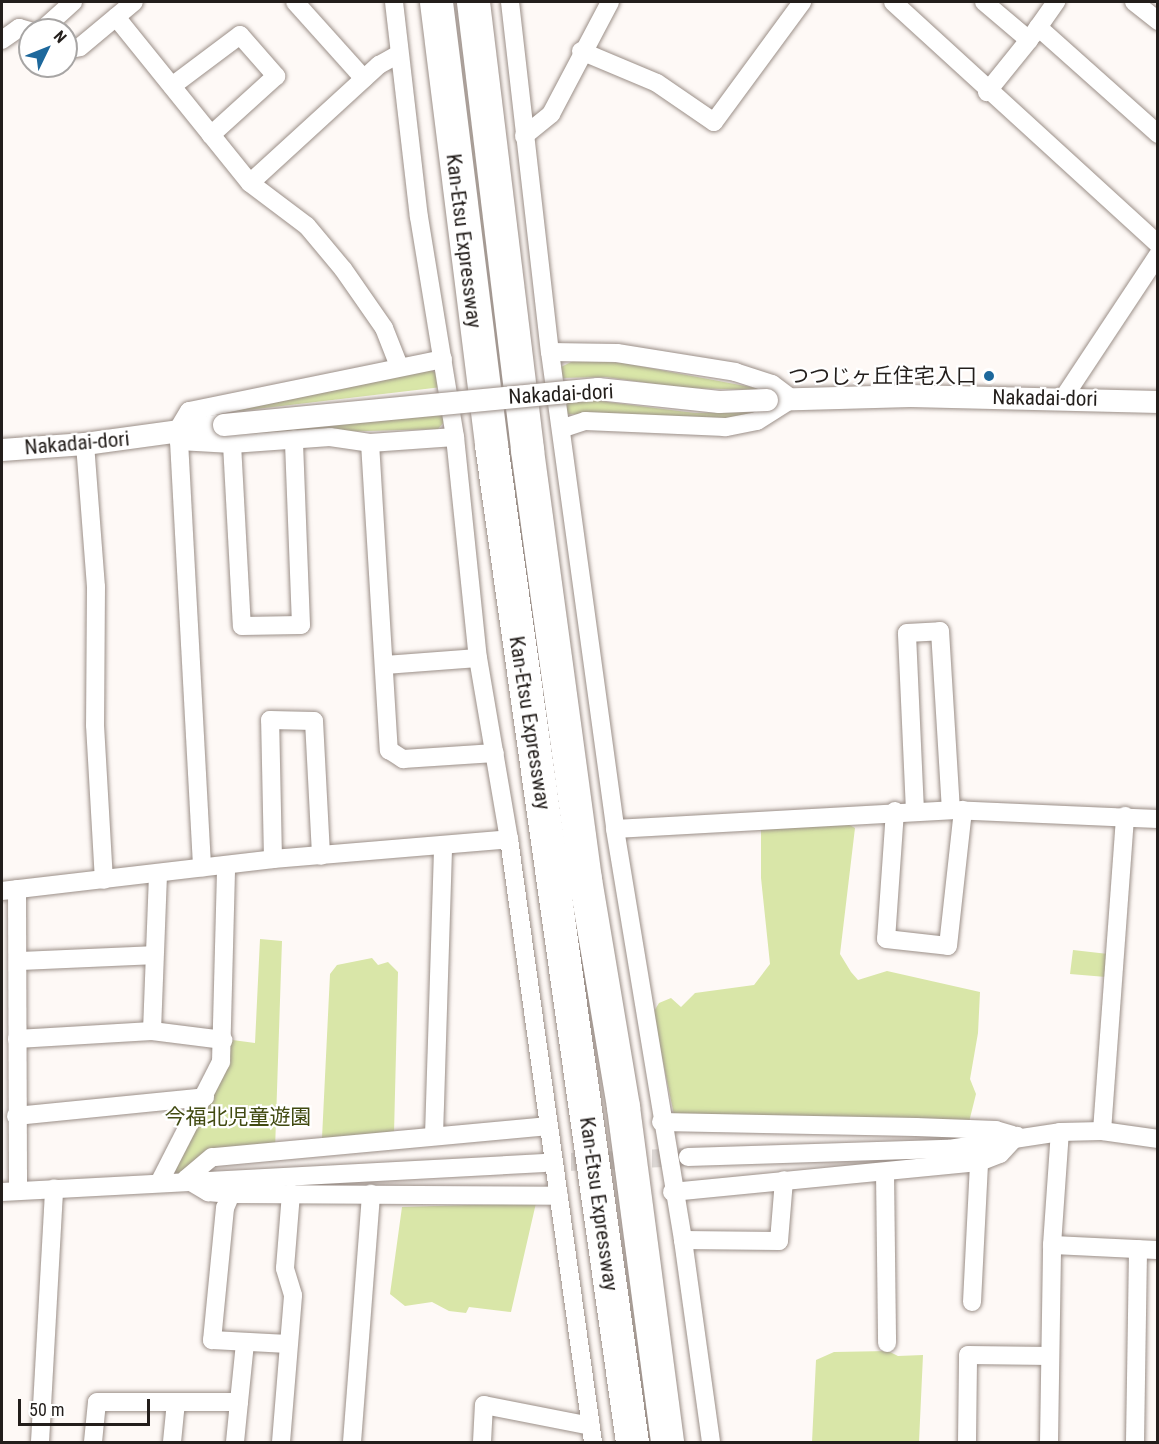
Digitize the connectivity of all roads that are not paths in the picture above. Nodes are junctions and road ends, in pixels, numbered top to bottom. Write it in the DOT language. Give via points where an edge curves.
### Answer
graph roads {
  1 [pos="73,2"];
  2 [pos="134,2"];
  3 [pos="294,2"];
  4 [pos="394,2"];
  5 [pos="436,2"];
  6 [pos="473,2"];
  7 [pos="510,2"];
  8 [pos="610,2"];
  9 [pos="802,2"];
  10 [pos="894,2"];
  11 [pos="984,2"];
  12 [pos="1056,2"];
  13 [pos="1134,2"];
  14 [pos="116,17"];
  15 [pos="55,18"];
  16 [pos="1158,21"];
  17 [pos="18,29"];
  18 [pos="1034,33"];
  19 [pos="2,40"];
  20 [pos="78,47"];
  21 [pos="581,51"];
  22 [pos="399,54"];
  23 [pos="364,79"];
  24 [pos="172,86"];
  25 [pos="987,92"];
  26 [pos="1158,134"];
  27 [pos="211,135"];
  28 [pos="524,136"];
  29 [pos="250,183"];
  30 [pos="1158,244"];
  31 [pos="1158,255"];
  32 [pos="550,352"];
  33 [pos="443,359"];
  34 [pos="399,366"];
  35 [pos="1064,397"];
  36 [pos="792,399"];
  37 [pos="1158,402"];
  38 [pos="563,428"];
  39 [pos="228,435"];
  40 [pos="455,436"];
  41 [pos="178,437"];
  42 [pos="294,439"];
  43 [pos="370,443"];
  44 [pos="85,444"];
  45 [pos="2,450"];
  46 [pos="478,658"];
  47 [pos="385,665"];
  48 [pos="495,753"];
  49 [pos="957,810"];
  50 [pos="915,811"];
  51 [pos="895,812"];
  52 [pos="1125,816"];
  53 [pos="1158,819"];
  54 [pos="615,829"];
  55 [pos="509,839"];
  56 [pos="443,846"];
  57 [pos="321,856"];
  58 [pos="273,859"];
  59 [pos="226,866"];
  60 [pos="202,867"];
  61 [pos="158,875"];
  62 [pos="104,880"];
  63 [pos="9,890"];
  64 [pos="154,955"];
  65 [pos="18,961"];
  66 [pos="152,1031"];
  67 [pos="17,1039"];
  68 [pos="223,1040"];
  69 [pos="205,1098"];
  70 [pos="16,1116"];
  71 [pos="660,1122"];
  72 [pos="549,1126"];
  73 [pos="1102,1131"];
  74 [pos="1060,1132"];
  75 [pos="434,1136"];
  76 [pos="1017,1136"];
  77 [pos="1158,1139"];
  78 [pos="688,1157"];
  79 [pos="979,1162"];
  80 [pos="544,1163"];
  81 [pos="885,1172"];
  82 [pos="186,1179"];
  83 [pos="784,1179"];
  84 [pos="160,1181"];
  85 [pos="54,1188"];
  86 [pos="10,1191"];
  87 [pos="672,1192"];
  88 [pos="291,1193"];
  89 [pos="231,1194"];
  90 [pos="371,1194"];
  91 [pos="559,1196"];
  92 [pos="683,1240"];
  93 [pos="1052,1245"];
  94 [pos="1138,1249"];
  95 [pos="1158,1250"];
  96 [pos="972,1302"];
  97 [pos="246,1343"];
  98 [pos="887,1343"];
  99 [pos="288,1344"];
  100 [pos="1050,1356"];
  101 [pos="176,1402"];
  102 [pos="239,1402"];
  103 [pos="592,1434"];
  104 [pos="40,1443"];
  105 [pos="93,1443"];
  106 [pos="172,1443"];
  107 [pos="235,1443"];
  108 [pos="281,1443"];
  109 [pos="352,1443"];
  110 [pos="482,1443"];
  111 [pos="632,1443"];
  112 [pos="667,1443"];
  113 [pos="711,1443"];
  114 [pos="967,1443"];
  115 [pos="1049,1443"];
  116 [pos="1135,1443"];
  1 -- 15 [label="street"];
  2 -- 14 [label="street"];
  3 -- 23 [label="street"];
  4 -- 22 [label="street"];
  5 -- 111 [label="highway, Kan-Etsu Expressway" via="495,481"];
  6 -- 112 [label="highway, Kan-Etsu Expressway" via="585,879 623,1107"];
  7 -- 28 [label="street"];
  8 -- 21 [label="street"];
  9 -- 21 [label="street" via="714,122 657,83"];
  10 -- 25 [label="street"];
  11 -- 18 [label="street"];
  12 -- 18 [label="street"];
  13 -- 16 [label="street"];
  14 -- 20 [label="street"];
  14 -- 24 [label="street"];
  17 -- 19 [label="street"];
  18 -- 25 [label="street"];
  18 -- 26 [label="street"];
  21 -- 28 [label="street" via="551,114"];
  22 -- 23 [label="street"];
  22 -- 33 [label="street" via="419,217"];
  23 -- 29 [label="street"];
  24 -- 27 [label="street"];
  24 -- 27 [label="street" via="240,36 276,76"];
  25 -- 30 [label="street"];
  27 -- 29 [label="street"];
  28 -- 32 [label="street"];
  29 -- 34 [label="street" via="307,226 343,268 384,328"];
  31 -- 35 [label="street"];
  32 -- 36 [label="street" via="617,353 735,372 772,384"];
  32 -- 38 [label="street"];
  33 -- 34 [label="street"];
  33 -- 40 [label="street"];
  34 -- 41 [label="street" via="189,411"];
  35 -- 36 [label="street, Nakadai-dori"];
  35 -- 37 [label="street, Nakadai-dori"];
  36 -- 38 [label="street" via="758,421 725,427 598,421"];
  36 -- 39 [label="street, Nakadai-dori, bridge" via="700,400 598,389"];
  38 -- 54 [label="street"];
  39 -- 41 [label="street, Nakadai-dori"];
  39 -- 42 [label="street"];
  39 -- 42 [label="street" via="242,626 301,625"];
  40 -- 43 [label="street"];
  40 -- 46 [label="street"];
  41 -- 44 [label="street, Nakadai-dori"];
  41 -- 60 [label="street"];
  42 -- 43 [label="street" via="330,437"];
  43 -- 47 [label="street"];
  44 -- 45 [label="street, Nakadai-dori"];
  44 -- 62 [label="street" via="96,586 95,725"];
  46 -- 47 [label="street"];
  46 -- 48 [label="street"];
  47 -- 48 [label="street" via="389,750 403,759"];
  48 -- 55 [label="street"];
  49 -- 50 [label="street"];
  49 -- 50 [label="street" via="940,631 907,633"];
  49 -- 51 [label="street" via="948,946 886,939"];
  49 -- 52 [label="street"];
  50 -- 51 [label="street"];
  51 -- 54 [label="street"];
  52 -- 53 [label="street"];
  52 -- 73 [label="street"];
  54 -- 71 [label="street"];
  55 -- 56 [label="street"];
  55 -- 72 [label="street"];
  56 -- 57 [label="street"];
  56 -- 75 [label="street"];
  57 -- 58 [label="street"];
  57 -- 58 [label="street" via="314,721 270,720"];
  58 -- 59 [label="street"];
  59 -- 60 [label="street"];
  59 -- 68 [label="street"];
  60 -- 61 [label="street"];
  61 -- 62 [label="street"];
  61 -- 64 [label="street"];
  62 -- 63 [label="street"];
  63 -- 65 [label="street"];
  64 -- 65 [label="street"];
  64 -- 66 [label="street"];
  65 -- 67 [label="street"];
  66 -- 67 [label="street"];
  66 -- 68 [label="street"];
  67 -- 70 [label="street"];
  68 -- 69 [label="street" via="221,1062"];
  69 -- 70 [label="street"];
  69 -- 84 [label="street"];
  70 -- 86 [label="street"];
  71 -- 76 [label="street" via="996,1130"];
  71 -- 87 [label="street"];
  72 -- 75 [label="street"];
  72 -- 91 [label="street"];
  73 -- 74 [label="street"];
  73 -- 77 [label="street"];
  74 -- 76 [label="street"];
  74 -- 93 [label="street"];
  75 -- 82 [label="street" via="212,1157"];
  76 -- 78 [label="street" via="949,1149"];
  76 -- 79 [label="street" via="1000,1154"];
  79 -- 81 [label="street"];
  79 -- 96 [label="street"];
  80 -- 82 [label="street"];
  81 -- 83 [label="street"];
  81 -- 98 [label="street"];
  82 -- 84 [label="street"];
  82 -- 89 [label="street" via="208,1192"];
  83 -- 87 [label="street"];
  83 -- 92 [label="street" via="779,1241"];
  84 -- 85 [label="street"];
  85 -- 86 [label="street"];
  85 -- 104 [label="street"];
  87 -- 92 [label="street"];
  88 -- 89 [label="street"];
  88 -- 90 [label="street"];
  88 -- 99 [label="street" via="285,1268 293,1295"];
  89 -- 97 [label="street" via="225,1208 212,1340"];
  90 -- 91 [label="street"];
  90 -- 109 [label="street"];
  91 -- 103 [label="street"];
  92 -- 113 [label="street"];
  93 -- 94 [label="street"];
  93 -- 100 [label="street"];
  94 -- 95 [label="street"];
  94 -- 116 [label="street"];
  97 -- 99 [label="street"];
  97 -- 102 [label="street"];
  99 -- 108 [label="street"];
  100 -- 114 [label="street" via="968,1355"];
  100 -- 115 [label="street"];
  101 -- 102 [label="street"];
  101 -- 105 [label="street" via="97,1402"];
  101 -- 106 [label="street"];
  102 -- 107 [label="street"];
  103 -- 110 [label="street" via="484,1405"];
}
